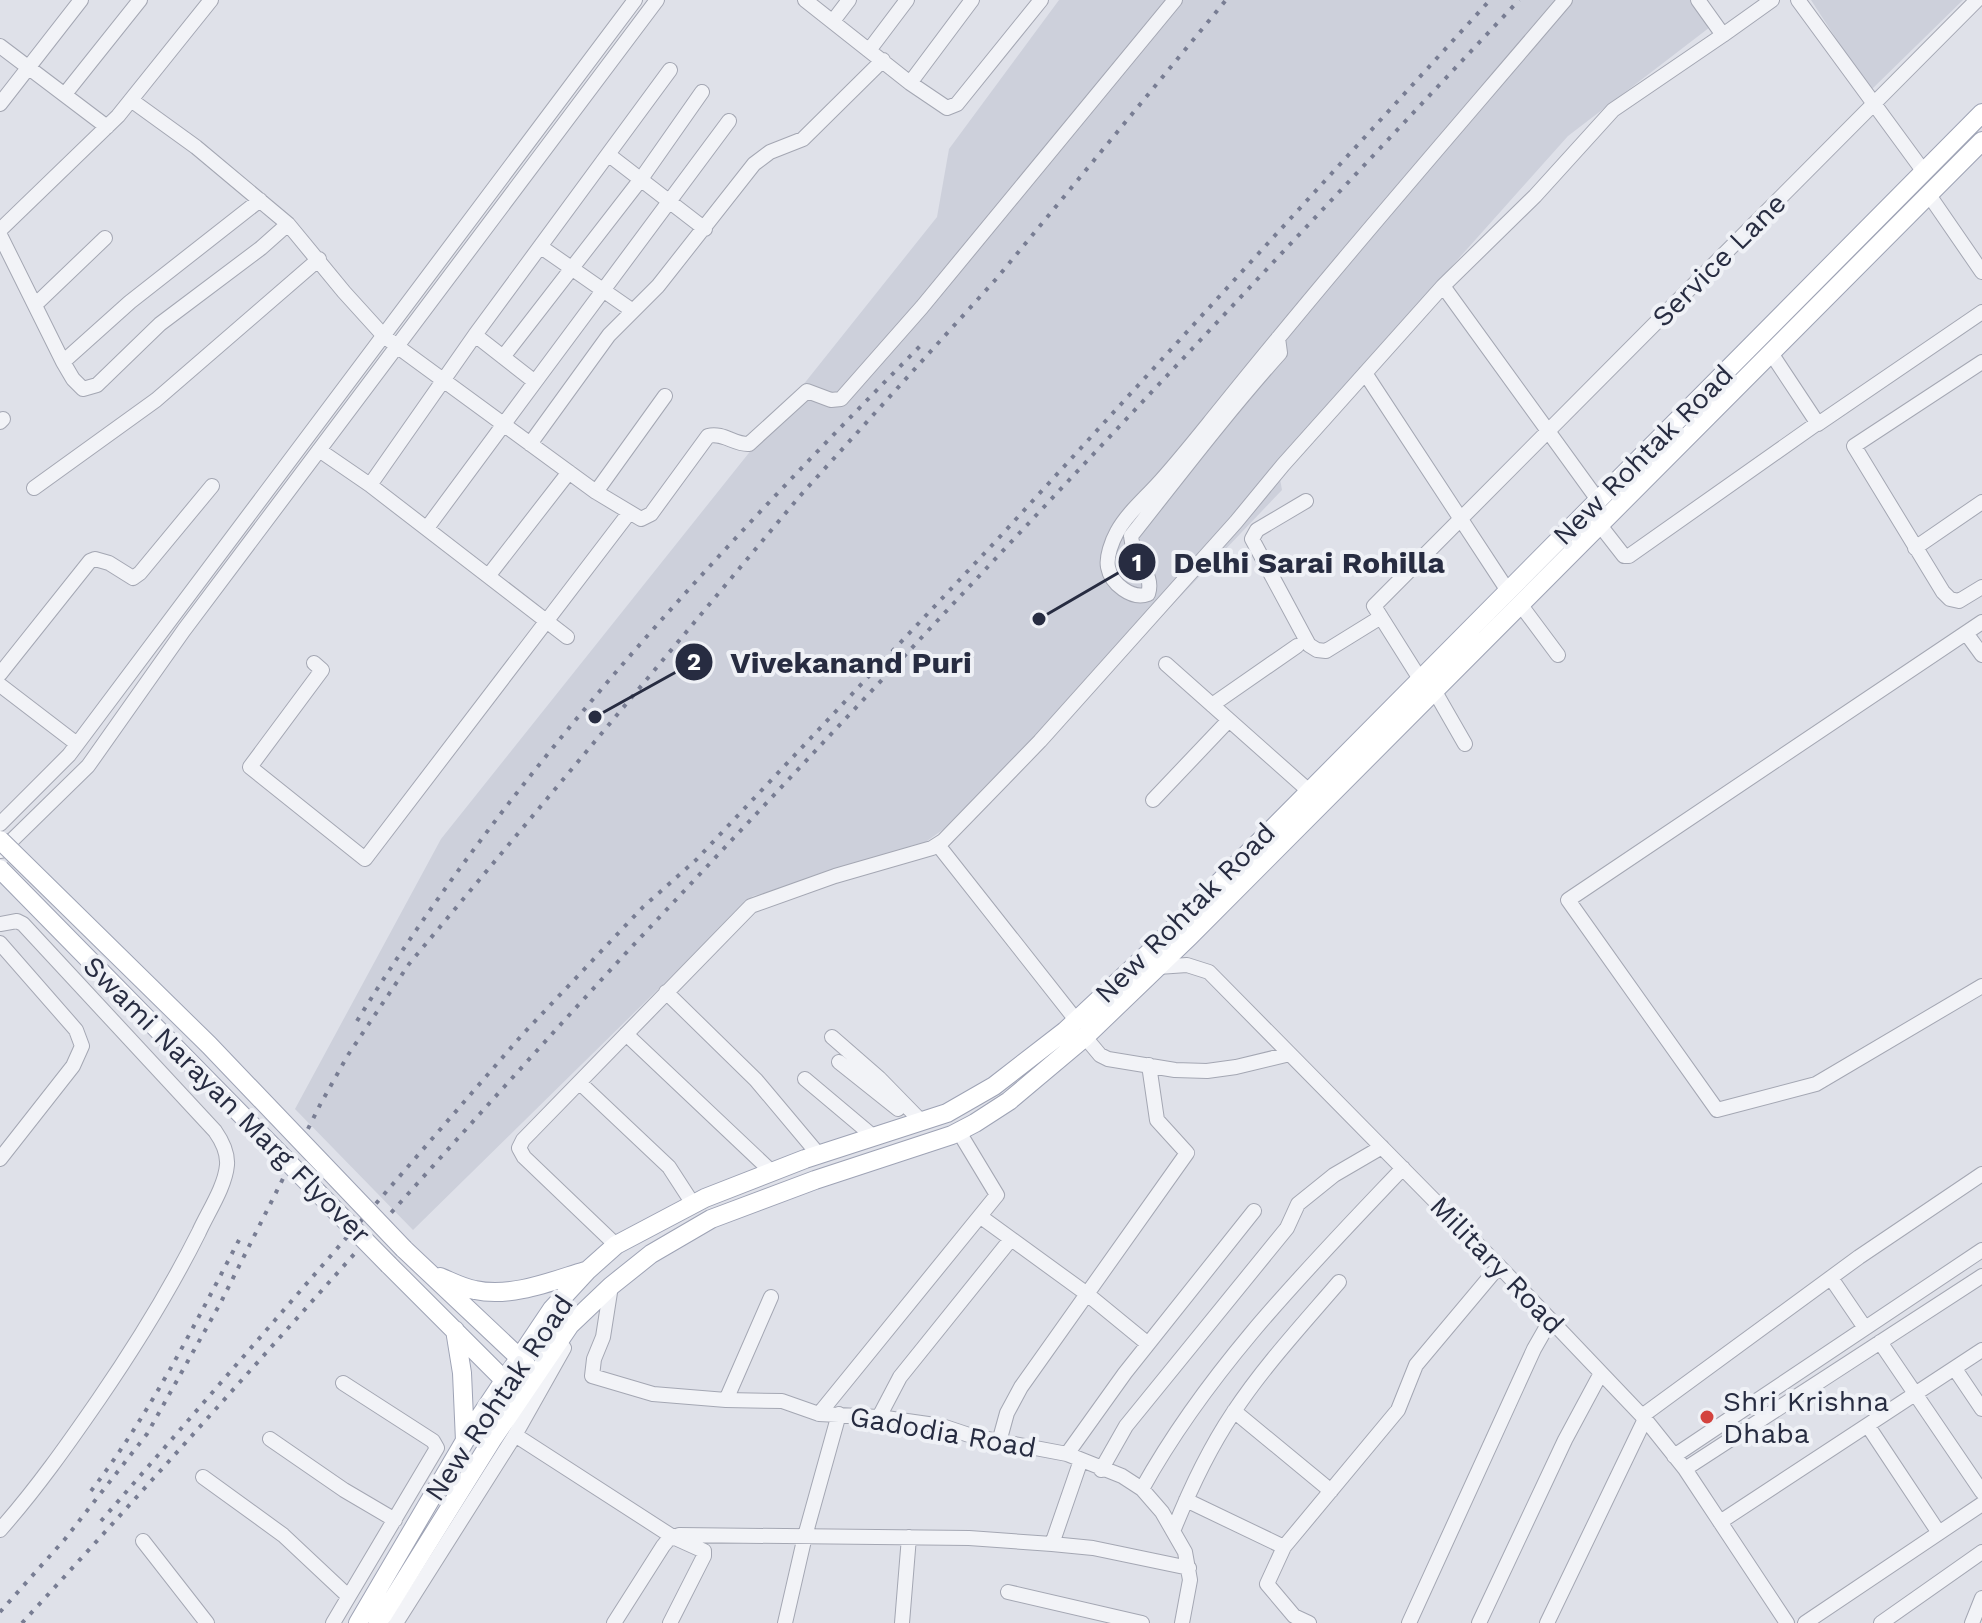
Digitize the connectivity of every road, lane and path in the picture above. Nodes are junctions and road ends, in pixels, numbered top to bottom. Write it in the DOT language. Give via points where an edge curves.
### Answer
graph roads {
  1 [pos="81,0"];
  2 [pos="140,0"];
  3 [pos="211,0"];
  4 [pos="635,0"];
  5 [pos="657,0"];
  6 [pos="805,0"];
  7 [pos="849,0"];
  8 [pos="907,0"];
  9 [pos="972,0"];
  10 [pos="1041,0"];
  11 [pos="1175,0"];
  12 [pos="1565,0"];
  13 [pos="1698,0"];
  14 [pos="1772,0"];
  15 [pos="1798,0"];
  16 [pos="1977,0"];
  17 [pos="833,21"];
  18 [pos="1723,35"];
  19 [pos="0,46"];
  20 [pos="870,49"];
  21 [pos="883,60"];
  22 [pos="28,68"];
  23 [pos="670,70"];
  24 [pos="910,83"];
  25 [pos="702,92"];
  26 [pos="65,94"];
  27 [pos="131,100"];
  28 [pos="0,104"];
  29 [pos="1873,105"];
  30 [pos="1982,113"];
  31 [pos="729,121"];
  32 [pos="107,127"];
  33 [pos="1982,141"];
  34 [pos="609,155"];
  35 [pos="1924,172"];
  36 [pos="641,179"];
  37 [pos="1929,195"];
  38 [pos="260,200"];
  39 [pos="669,200"];
  40 [pos="288,224"];
  41 [pos="705,229"];
  42 [pos="0,232"];
  43 [pos="105,238"];
  44 [pos="541,247"];
  45 [pos="319,259"];
  46 [pos="571,270"];
  47 [pos="1982,272"];
  48 [pos="1443,286"];
  49 [pos="602,291"];
  50 [pos="35,305"];
  51 [pos="633,311"];
  52 [pos="1982,312"];
  53 [pos="383,335"];
  54 [pos="475,335"];
  55 [pos="1278,338"];
  56 [pos="398,347"];
  57 [pos="1771,353"];
  58 [pos="503,357"];
  59 [pos="63,362"];
  60 [pos="1982,362"];
  61 [pos="1365,373"];
  62 [pos="443,381"];
  63 [pos="535,382"];
  64 [pos="665,396"];
  65 [pos="1819,422"];
  66 [pos="504,425"];
  67 [pos="1548,432"];
  68 [pos="530,444"];
  69 [pos="319,450"];
  70 [pos="569,472"];
  71 [pos="370,485"];
  72 [pos="212,486"];
  73 [pos="34,488"];
  74 [pos="596,492"];
  75 [pos="1598,500"];
  76 [pos="1306,501"];
  77 [pos="1982,502"];
  78 [pos="629,513"];
  79 [pos="1460,520"];
  80 [pos="1599,524"];
  81 [pos="427,528"];
  82 [pos="1915,548"];
  83 [pos="489,575"];
  84 [pos="1982,587"];
  85 [pos="1514,597"];
  86 [pos="1381,617"];
  87 [pos="548,621"];
  88 [pos="1982,622"];
  89 [pos="1966,633"];
  90 [pos="567,637"];
  91 [pos="1297,646"];
  92 [pos="1558,655"];
  93 [pos="1982,655"];
  94 [pos="314,663"];
  95 [pos="1166,664"];
  96 [pos="0,674"];
  97 [pos="1427,684"];
  98 [pos="0,685"];
  99 [pos="1212,705"];
  100 [pos="1229,720"];
  101 [pos="77,744"];
  102 [pos="1465,744"];
  103 [pos="1309,791"];
  104 [pos="1153,800"];
  105 [pos="0,824"];
  106 [pos="0,840"];
  107 [pos="938,845"];
  108 [pos="0,852"];
  109 [pos="0,869"];
  110 [pos="0,924"];
  111 [pos="0,943"];
  112 [pos="1158,967"];
  113 [pos="1982,986"];
  114 [pos="666,992"];
  115 [pos="1080,1028"];
  116 [pos="626,1034"];
  117 [pos="832,1037"];
  118 [pos="1290,1054"];
  119 [pos="839,1062"];
  120 [pos="1149,1065"];
  121 [pos="805,1079"];
  122 [pos="580,1083"];
  123 [pos="919,1122"];
  124 [pos="959,1132"];
  125 [pos="874,1137"];
  126 [pos="1382,1147"];
  127 [pos="819,1155"];
  128 [pos="0,1159"];
  129 [pos="1403,1168"];
  130 [pos="772,1172"];
  131 [pos="1982,1174"];
  132 [pos="693,1204"];
  133 [pos="1254,1211"];
  134 [pos="981,1217"];
  135 [pos="1011,1239"];
  136 [pos="616,1245"];
  137 [pos="1982,1250"];
  138 [pos="1499,1266"];
  139 [pos="588,1270"];
  140 [pos="429,1272"];
  141 [pos="1982,1276"];
  142 [pos="1831,1278"];
  143 [pos="1339,1282"];
  144 [pos="610,1291"];
  145 [pos="1087,1294"];
  146 [pos="771,1297"];
  147 [pos="1550,1321"];
  148 [pos="1865,1328"];
  149 [pos="455,1330"];
  150 [pos="1880,1342"];
  151 [pos="1148,1344"];
  152 [pos="1982,1350"];
  153 [pos="519,1358"];
  154 [pos="1955,1369"];
  155 [pos="1601,1373"];
  156 [pos="537,1374"];
  157 [pos="505,1380"];
  158 [pos="343,1383"];
  159 [pos="1917,1395"];
  160 [pos="521,1397"];
  161 [pos="726,1400"];
  162 [pos="1982,1409"];
  163 [pos="1234,1411"];
  164 [pos="819,1414"];
  165 [pos="839,1414"];
  166 [pos="879,1417"];
  167 [pos="1643,1418"];
  168 [pos="1868,1426"];
  169 [pos="515,1435"];
  170 [pos="270,1439"];
  171 [pos="465,1441"];
  172 [pos="999,1442"];
  173 [pos="1674,1456"];
  174 [pos="1074,1457"];
  175 [pos="1685,1469"];
  176 [pos="1101,1470"];
  177 [pos="203,1477"];
  178 [pos="1142,1489"];
  179 [pos="1331,1491"];
  180 [pos="1982,1492"];
  181 [pos="1186,1500"];
  182 [pos="1982,1504"];
  183 [pos="395,1520"];
  184 [pos="1720,1522"];
  185 [pos="1174,1529"];
  186 [pos="0,1530"];
  187 [pos="1939,1533"];
  188 [pos="805,1536"];
  189 [pos="673,1537"];
  190 [pos="909,1537"];
  191 [pos="143,1541"];
  192 [pos="1052,1544"];
  193 [pos="1284,1547"];
  194 [pos="1982,1552"];
  195 [pos="1189,1568"];
  196 [pos="1008,1592"];
  197 [pos="348,1596"];
  198 [pos="1982,1598"];
  199 [pos="1292,1620"];
  200 [pos="207,1623"];
  201 [pos="333,1623"];
  202 [pos="358,1623"];
  203 [pos="378,1623"];
  204 [pos="396,1623"];
  205 [pos="614,1623"];
  206 [pos="670,1623"];
  207 [pos="785,1623"];
  208 [pos="902,1623"];
  209 [pos="1142,1623"];
  210 [pos="1182,1623"];
  211 [pos="1309,1623"];
  212 [pos="1409,1623"];
  213 [pos="1479,1623"];
  214 [pos="1547,1623"];
  215 [pos="1787,1623"];
  216 [pos="1805,1623"];
  217 [pos="1881,1623"];
  218 [pos="1972,1623"];
  1 -- 22 [label="street"];
  2 -- 26 [label="street"];
  3 -- 27 [label="street"];
  4 -- 53 [label="street"];
  5 -- 56 [label="street"];
  6 -- 17 [label="street"];
  7 -- 17 [label="street"];
  8 -- 20 [label="street"];
  9 -- 24 [label="street"];
  10 -- 24 [label="street" via="952,108"];
  11 -- 78 [label="street" via="841,399 807,391 749,444 708,436 651,514 641,519"];
  12 -- 55 [label="street"];
  13 -- 18 [label="street"];
  14 -- 18 [label="street"];
  15 -- 29 [label="street"];
  16 -- 29 [label="street, Service Lane"];
  17 -- 20 [label="street"];
  18 -- 48 [label="street" via="1613,110"];
  19 -- 22 [label="street"];
  20 -- 21 [label="street"];
  21 -- 24 [label="street"];
  21 -- 41 [label="street" via="815,130 761,158"];
  22 -- 26 [label="street"];
  22 -- 28 [label="street"];
  23 -- 34 [label="street"];
  25 -- 36 [label="street"];
  26 -- 32 [label="street"];
  27 -- 32 [label="street"];
  27 -- 38 [label="street"];
  29 -- 35 [label="street"];
  29 -- 67 [label="street, Service Lane"];
  30 -- 35 [label="main road, New Rohtak Road"];
  31 -- 39 [label="street"];
  32 -- 42 [label="street"];
  33 -- 37 [label="main road, New Rohtak Road"];
  34 -- 36 [label="street"];
  34 -- 44 [label="street"];
  35 -- 75 [label="main road, New Rohtak Road"];
  36 -- 39 [label="street"];
  36 -- 46 [label="street"];
  37 -- 47 [label="street"];
  37 -- 57 [label="main road, New Rohtak Road"];
  38 -- 40 [label="street"];
  38 -- 59 [label="street"];
  39 -- 41 [label="street"];
  39 -- 49 [label="street"];
  40 -- 45 [label="street"];
  40 -- 59 [label="street" via="149,334 97,385 78,386"];
  41 -- 51 [label="street"];
  42 -- 50 [label="street"];
  43 -- 50 [label="street"];
  44 -- 46 [label="street"];
  44 -- 54 [label="street"];
  45 -- 53 [label="street"];
  45 -- 73 [label="street" via="156,400"];
  46 -- 49 [label="street"];
  46 -- 58 [label="street"];
  48 -- 61 [label="street"];
  48 -- 67 [label="street"];
  49 -- 51 [label="street"];
  49 -- 63 [label="street"];
  50 -- 59 [label="street"];
  51 -- 68 [label="street" via="597,350"];
  52 -- 65 [label="street"];
  53 -- 56 [label="street"];
  53 -- 101 [label="street"];
  54 -- 58 [label="street"];
  54 -- 62 [label="street"];
  55 -- 55 [label="street" via="1280,353 1131,536 1134,555 1151,584 1143,596 1128,593 1108,566 1118,529"];
  56 -- 62 [label="street"];
  56 -- 69 [label="street"];
  57 -- 65 [label="street"];
  57 -- 80 [label="main road, New Rohtak Road"];
  58 -- 63 [label="street"];
  60 -- 82 [label="street" via="1854,446"];
  61 -- 79 [label="street"];
  61 -- 107 [label="street" via="1040,741"];
  62 -- 66 [label="street"];
  62 -- 71 [label="street"];
  63 -- 66 [label="street"];
  64 -- 74 [label="street"];
  65 -- 80 [label="street" via="1629,556"];
  66 -- 68 [label="street"];
  66 -- 81 [label="street"];
  67 -- 75 [label="street"];
  67 -- 79 [label="street, Service Lane"];
  68 -- 70 [label="street"];
  69 -- 71 [label="street"];
  69 -- 108 [label="street" via="88,766"];
  70 -- 74 [label="street"];
  70 -- 83 [label="street"];
  71 -- 81 [label="street"];
  72 -- 96 [label="street" via="133,578 109,563 90,561"];
  74 -- 78 [label="street"];
  75 -- 85 [label="main road, New Rohtak Road"];
  76 -- 86 [label="street" via="1257,530 1252,539 1309,645 1326,651"];
  77 -- 82 [label="street"];
  78 -- 87 [label="street"];
  79 -- 85 [label="street"];
  79 -- 86 [label="street, Service Lane" via="1374,606"];
  80 -- 85 [label="main road, New Rohtak Road"];
  81 -- 83 [label="street"];
  82 -- 84 [label="street" via="1950,599 1959,601"];
  83 -- 87 [label="street"];
  85 -- 92 [label="street"];
  85 -- 97 [label="main road, New Rohtak Road"];
  86 -- 97 [label="street"];
  87 -- 90 [label="street"];
  87 -- 94 [label="street" via="365,859 250,767 322,670"];
  88 -- 89 [label="street"];
  89 -- 93 [label="street"];
  89 -- 113 [label="street" via="1568,900 1717,1110 1816,1084"];
  91 -- 99 [label="street"];
  95 -- 99 [label="street"];
  97 -- 102 [label="street"];
  97 -- 103 [label="main road, New Rohtak Road"];
  97 -- 112 [label="main road, New Rohtak Road"];
  98 -- 101 [label="street"];
  99 -- 100 [label="street"];
  100 -- 103 [label="street"];
  100 -- 104 [label="street"];
  101 -- 105 [label="street"];
  103 -- 115 [label="main road, New Rohtak Road"];
  106 -- 140 [label="main road, Swami Narayan Marg Flyover, bridge"];
  107 -- 114 [label="street" via="751,906"];
  107 -- 115 [label="street"];
  109 -- 149 [label="main road, Swami Narayan Marg Flyover, bridge"];
  110 -- 186 [label="street" via="23,924 207,1122 227,1157 224,1177 204,1220 141,1337 35,1491"];
  111 -- 128 [label="street" via="76,1030 82,1046 73,1066"];
  112 -- 115 [label="main road, New Rohtak Road"];
  112 -- 118 [label="street, Military Road" via="1187,965 1209,972"];
  114 -- 116 [label="street"];
  114 -- 127 [label="street" via="756,1080"];
  115 -- 120 [label="street" via="1100,1055"];
  115 -- 123 [label="main road, New Rohtak Road" via="994,1086 947,1113"];
  115 -- 124 [label="main road, New Rohtak Road" via="1009,1101"];
  116 -- 122 [label="street"];
  116 -- 130 [label="street"];
  117 -- 123 [label="street"];
  118 -- 120 [label="street" via="1207,1071"];
  118 -- 126 [label="street, Military Road"];
  119 -- 123 [label="street"];
  120 -- 145 [label="street" via="1157,1120 1187,1153"];
  121 -- 125 [label="street"];
  122 -- 132 [label="street" via="669,1167"];
  122 -- 136 [label="street" via="519,1148"];
  123 -- 125 [label="main road, New Rohtak Road"];
  124 -- 134 [label="street" via="997,1195"];
  124 -- 144 [label="main road, New Rohtak Road" via="711,1219 651,1254"];
  125 -- 127 [label="main road, New Rohtak Road"];
  126 -- 129 [label="street, Military Road"];
  126 -- 176 [label="street" via="1298,1204 1287,1228 1126,1426"];
  127 -- 130 [label="main road, New Rohtak Road"];
  129 -- 138 [label="street, Military Road"];
  129 -- 178 [label="street" via="1297,1279 1238,1351 1167,1444"];
  130 -- 132 [label="main road, New Rohtak Road"];
  131 -- 142 [label="street"];
  132 -- 136 [label="main road, New Rohtak Road"];
  133 -- 151 [label="street"];
  134 -- 135 [label="street"];
  134 -- 164 [label="street"];
  135 -- 145 [label="street"];
  135 -- 166 [label="street" via="900,1377"];
  136 -- 139 [label="main road, New Rohtak Road"];
  137 -- 148 [label="street"];
  138 -- 147 [label="street, Military Road"];
  138 -- 179 [label="street" via="1416,1365 1398,1410"];
  139 -- 140 [label="main road" via="490,1292"];
  139 -- 153 [label="main road, New Rohtak Road" via="552,1309"];
  140 -- 153 [label="main road, Swami Narayan Marg Flyover"];
  141 -- 150 [label="street"];
  142 -- 148 [label="street"];
  142 -- 167 [label="street"];
  143 -- 163 [label="street"];
  144 -- 156 [label="main road, New Rohtak Road" via="570,1325"];
  144 -- 161 [label="street, Gadodia Road" via="592,1376 653,1394"];
  144 -- 169 [label="street" via="577,1329"];
  145 -- 151 [label="street"];
  145 -- 172 [label="street" via="1021,1387"];
  146 -- 161 [label="street"];
  147 -- 155 [label="street, Military Road"];
  147 -- 212 [label="street"];
  148 -- 173 [label="street"];
  149 -- 157 [label="main road, Swami Narayan Marg Flyover"];
  149 -- 171 [label="main road"];
  150 -- 159 [label="street"];
  150 -- 175 [label="street"];
  151 -- 174 [label="street"];
  152 -- 154 [label="street"];
  153 -- 156 [label="main road, Swami Narayan Marg Flyover"];
  153 -- 157 [label="main road, New Rohtak Road"];
  154 -- 159 [label="street"];
  154 -- 162 [label="street"];
  155 -- 167 [label="street, Military Road"];
  155 -- 213 [label="street"];
  156 -- 160 [label="main road, New Rohtak Road"];
  157 -- 160 [label="main road, Swami Narayan Marg Flyover"];
  157 -- 171 [label="main road, New Rohtak Road"];
  158 -- 183 [label="street" via="437,1445"];
  159 -- 168 [label="street"];
  159 -- 180 [label="street"];
  160 -- 203 [label="main road, New Rohtak Road"];
  161 -- 164 [label="street, Gadodia Road" via="782,1401"];
  163 -- 179 [label="street"];
  163 -- 181 [label="street"];
  164 -- 165 [label="street, Gadodia Road"];
  165 -- 166 [label="street, Gadodia Road"];
  165 -- 188 [label="street"];
  166 -- 172 [label="street, Gadodia Road"];
  167 -- 173 [label="street, Military Road"];
  167 -- 214 [label="street"];
  168 -- 184 [label="street"];
  168 -- 187 [label="street"];
  169 -- 189 [label="street"];
  169 -- 204 [label="street"];
  170 -- 183 [label="street"];
  171 -- 202 [label="main road, New Rohtak Road"];
  172 -- 174 [label="street, Gadodia Road"];
  173 -- 175 [label="street, Military Road"];
  174 -- 176 [label="street, Gadodia Road"];
  174 -- 192 [label="street"];
  175 -- 184 [label="street, Military Road"];
  176 -- 178 [label="street, Gadodia Road"];
  177 -- 197 [label="street" via="283,1535"];
  178 -- 185 [label="street, Gadodia Road"];
  179 -- 193 [label="street"];
  181 -- 185 [label="street"];
  181 -- 193 [label="street"];
  182 -- 187 [label="street"];
  183 -- 197 [label="street"];
  184 -- 215 [label="street, Military Road"];
  185 -- 195 [label="street, Gadodia Road"];
  187 -- 216 [label="street"];
  188 -- 189 [label="street"];
  188 -- 190 [label="street"];
  188 -- 207 [label="street"];
  189 -- 205 [label="street"];
  189 -- 206 [label="street" via="704,1553"];
  190 -- 192 [label="street"];
  190 -- 208 [label="street"];
  191 -- 200 [label="street"];
  192 -- 195 [label="street"];
  193 -- 199 [label="street" via="1267,1584"];
  194 -- 217 [label="street"];
  195 -- 210 [label="street, Gadodia Road"];
  196 -- 209 [label="street"];
  197 -- 201 [label="street"];
  198 -- 218 [label="street"];
  199 -- 211 [label="street"];
}
